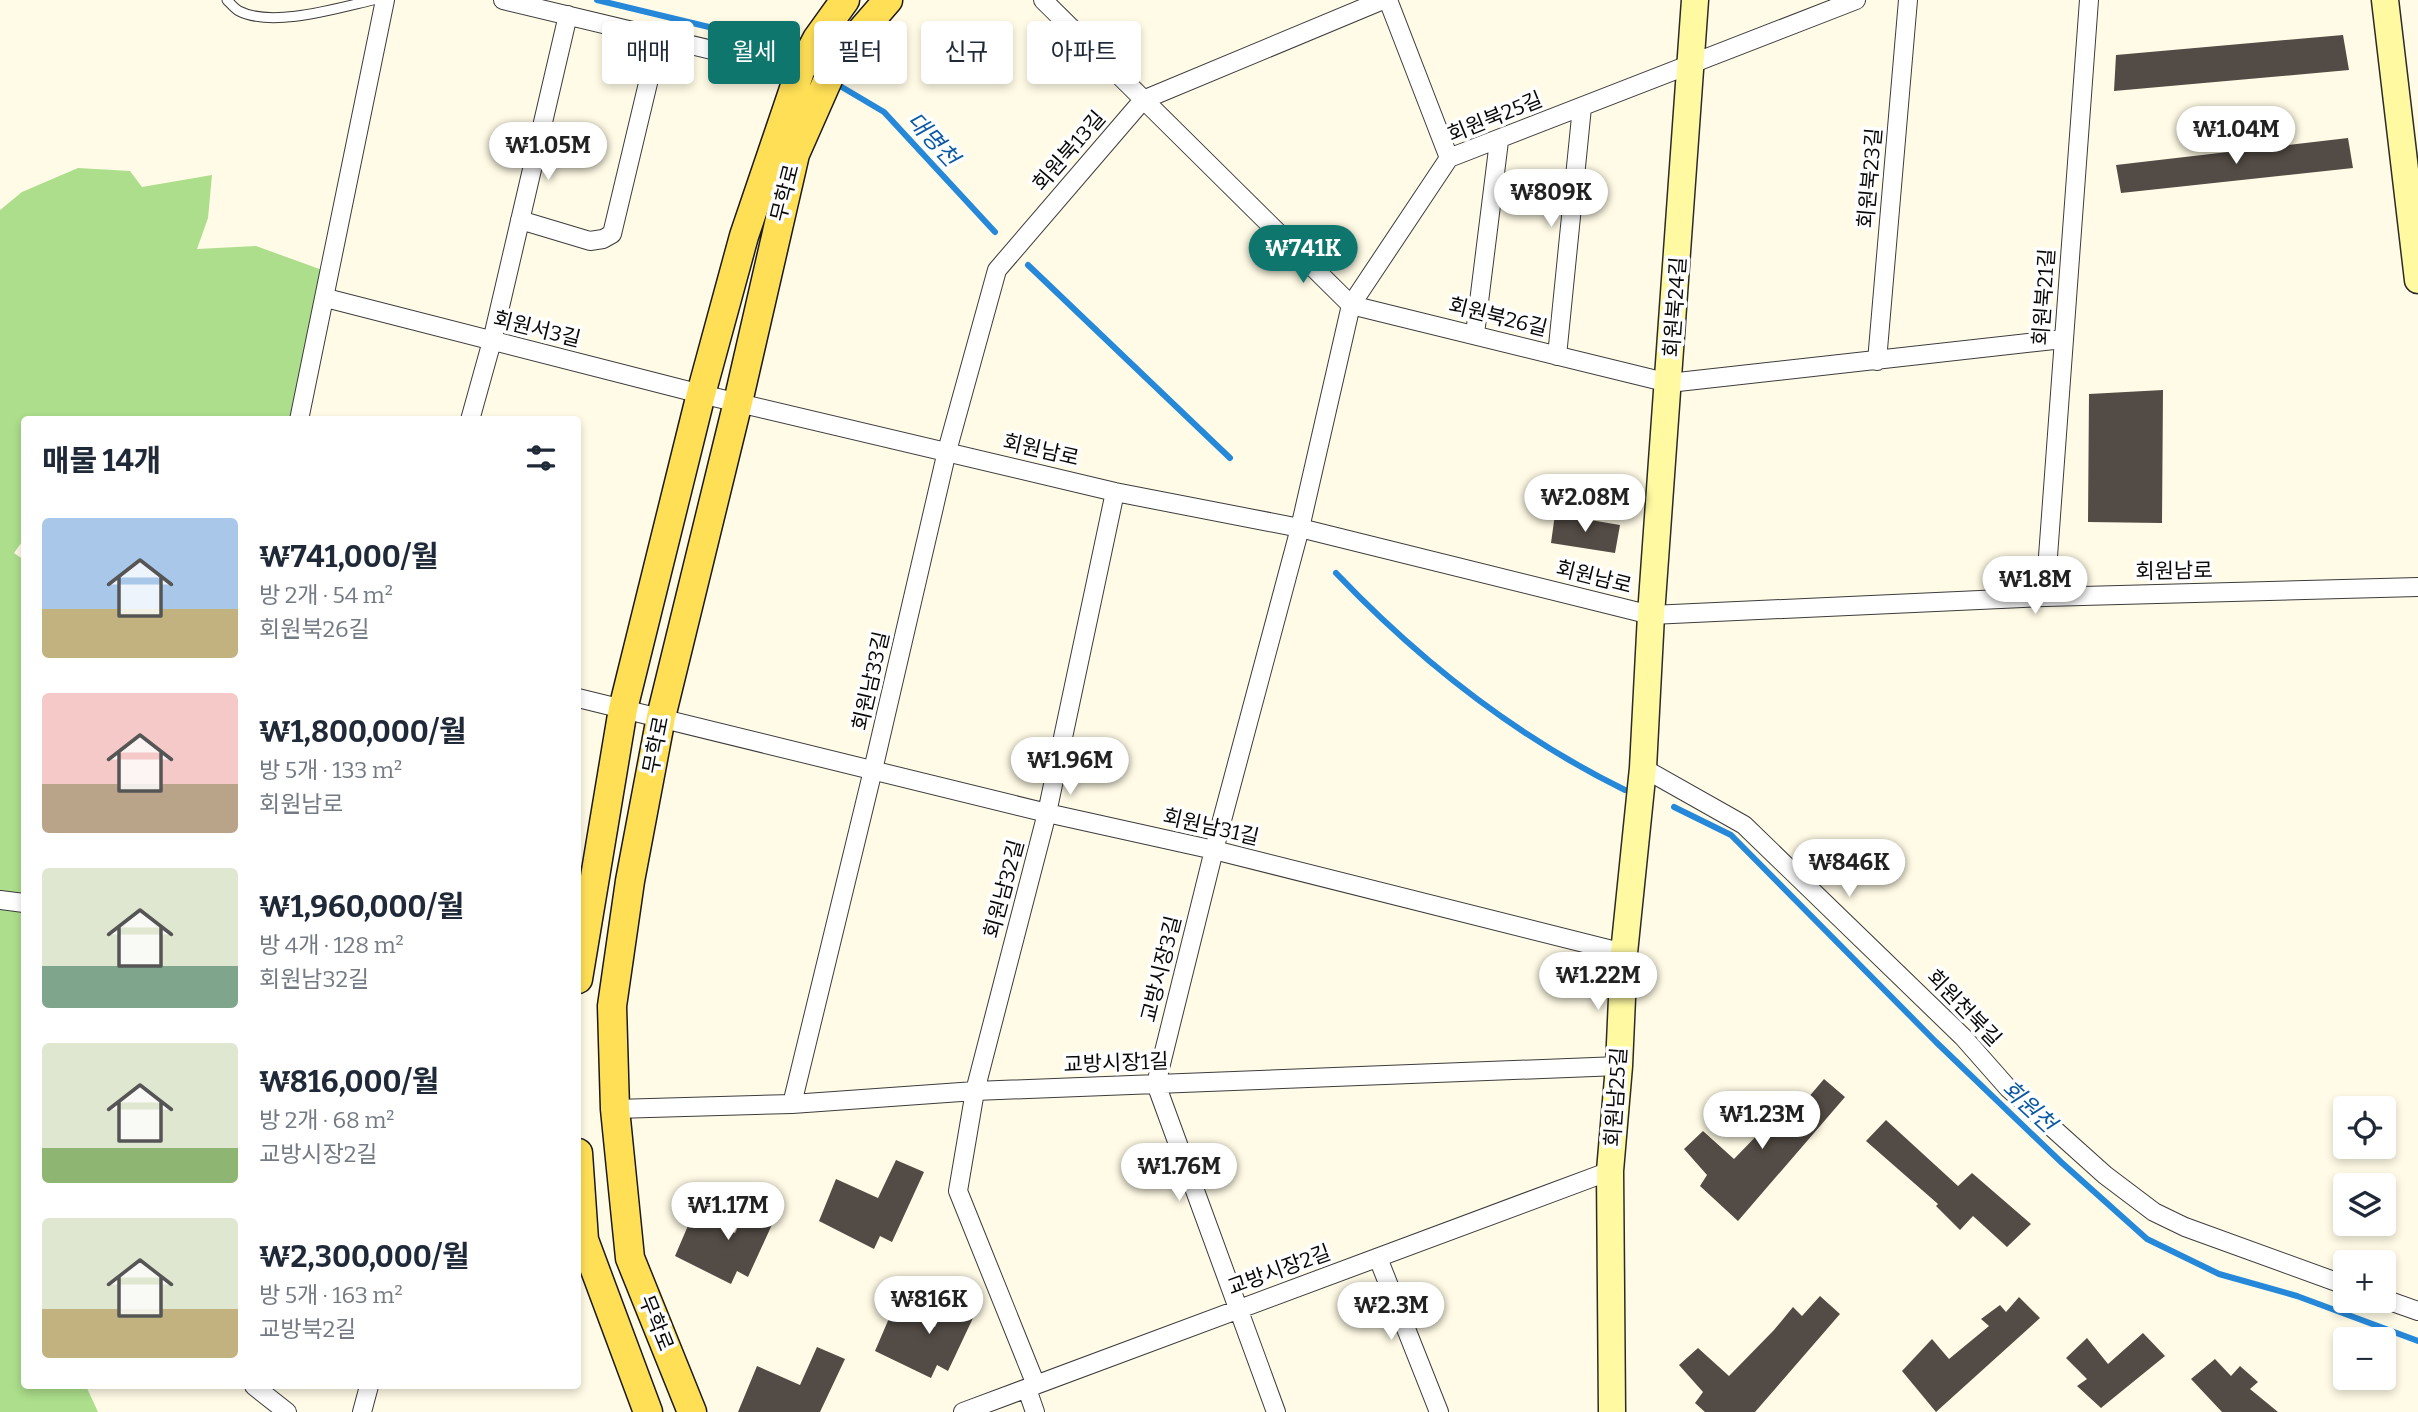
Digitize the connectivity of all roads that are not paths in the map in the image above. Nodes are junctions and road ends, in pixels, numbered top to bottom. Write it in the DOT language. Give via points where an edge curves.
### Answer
graph roads {
  1 [pos="227,0"];
  2 [pos="373,0"];
  3 [pos="385,0"];
  4 [pos="503,0"];
  5 [pos="845,0"];
  6 [pos="888,0"];
  7 [pos="1043,0"];
  8 [pos="1385,0"];
  9 [pos="1695,0"];
  10 [pos="1856,0"];
  11 [pos="1908,0"];
  12 [pos="2088,0"];
  13 [pos="2385,0"];
  14 [pos="568,15"];
  15 [pos="602,23"];
  16 [pos="1692,63"];
  17 [pos="800,71"];
  18 [pos="648,84"];
  19 [pos="796,84"];
  20 [pos="1143,100"];
  21 [pos="1583,107"];
  22 [pos="1499,141"];
  23 [pos="1449,158"];
  24 [pos="520,220"];
  25 [pos="998,270"];
  26 [pos="2418,281"];
  27 [pos="326,298"];
  28 [pos="1350,305"];
  29 [pos="1475,334"];
  30 [pos="2063,339"];
  31 [pos="492,341"];
  32 [pos="1557,356"];
  33 [pos="1877,361"];
  34 [pos="1669,383"];
  35 [pos="702,394"];
  36 [pos="738,402"];
  37 [pos="300,416"];
  38 [pos="471,416"];
  39 [pos="947,451"];
  40 [pos="1115,492"];
  41 [pos="1300,528"];
  42 [pos="2418,587"];
  43 [pos="2045,597"];
  44 [pos="1651,615"];
  45 [pos="581,699"];
  46 [pos="623,709"];
  47 [pos="661,717"];
  48 [pos="1643,768"];
  49 [pos="873,770"];
  50 [pos="1047,813"];
  51 [pos="1214,850"];
  52 [pos="0,900"];
  53 [pos="21,903"];
  54 [pos="582,925"];
  55 [pos="1624,953"];
  56 [pos="1619,1066"];
  57 [pos="1156,1084"];
  58 [pos="975,1091"];
  59 [pos="792,1104"];
  60 [pos="615,1109"];
  61 [pos="1611,1171"];
  62 [pos="581,1196"];
  63 [pos="1378,1258"];
  64 [pos="2333,1281"];
  65 [pos="2396,1303"];
  66 [pos="1237,1310"];
  67 [pos="2418,1311"];
  68 [pos="1032,1387"];
  69 [pos="258,1389"];
  70 [pos="368,1389"];
  71 [pos="287,1412"];
  72 [pos="362,1412"];
  73 [pos="648,1412"];
  74 [pos="692,1412"];
  75 [pos="963,1412"];
  76 [pos="1035,1412"];
  77 [pos="1276,1412"];
  78 [pos="1439,1412"];
  79 [pos="1612,1412"];
  1 -- 2 [label="lane" via="239,11 271,18"];
  3 -- 27 [label="street"];
  4 -- 14 [label="street"];
  5 -- 17 [label="main road, 무학로"];
  6 -- 36 [label="main road, 무학로" via="831,71 795,154"];
  7 -- 20 [label="street"];
  8 -- 20 [label="street, 회원북13길"];
  8 -- 23 [label="street"];
  9 -- 16 [label="main road, 회원북24길"];
  10 -- 16 [label="street, 회원북25길"];
  11 -- 33 [label="street, 회원북23길"];
  12 -- 30 [label="street, 회원북21길"];
  13 -- 26 [label="main road"];
  14 -- 15 [label="street"];
  14 -- 24 [label="street"];
  16 -- 21 [label="street, 회원북25길"];
  16 -- 34 [label="main road, 회원북24길"];
  18 -- 24 [label="street" via="612,234 590,241"];
  19 -- 35 [label="main road, 무학로" via="744,236"];
  20 -- 25 [label="street, 회원북13길"];
  20 -- 28 [label="street"];
  21 -- 22 [label="street, 회원북25길"];
  21 -- 32 [label="street"];
  22 -- 23 [label="street, 회원북25길"];
  22 -- 29 [label="street"];
  23 -- 28 [label="street, 회원북25길"];
  24 -- 31 [label="street"];
  25 -- 39 [label="street, 회원남33길"];
  27 -- 31 [label="street, 회원서3길"];
  27 -- 37 [label="street"];
  28 -- 29 [label="street, 회원북26길"];
  28 -- 41 [label="street, 회원북25길"];
  29 -- 32 [label="street, 회원북26길"];
  30 -- 33 [label="street, 회원북26길"];
  30 -- 43 [label="street, 회원북21길"];
  31 -- 35 [label="street, 회원서3길"];
  31 -- 38 [label="street"];
  32 -- 34 [label="street, 회원북26길"];
  33 -- 34 [label="street, 회원북26길"];
  34 -- 44 [label="main road, 회원북24길"];
  35 -- 36 [label="street, 회원서3길"];
  35 -- 46 [label="main road, 무학로"];
  36 -- 39 [label="street, 회원남로"];
  36 -- 47 [label="main road, 무학로"];
  39 -- 40 [label="street, 회원남로"];
  39 -- 49 [label="street, 회원남33길"];
  40 -- 41 [label="street, 회원남로"];
  40 -- 50 [label="street, 회원남32길"];
  41 -- 44 [label="street, 회원남로"];
  41 -- 51 [label="street, 교방시장3길"];
  42 -- 43 [label="street, 회원남로"];
  43 -- 44 [label="street, 회원남로"];
  44 -- 48 [label="main road, 회원남25길"];
  45 -- 46 [label="street, 회원남31길"];
  46 -- 47 [label="street, 회원남31길"];
  46 -- 54 [label="main road, 무학로"];
  47 -- 49 [label="street, 회원남31길"];
  47 -- 60 [label="main road, 무학로" via="612,1006"];
  48 -- 55 [label="main road, 회원남25길"];
  48 -- 64 [label="street, 회원천북길" via="1744,825 1963,1037 2008,1088 2105,1175 2154,1212"];
  49 -- 50 [label="street, 회원남31길"];
  49 -- 59 [label="street, 회원남33길"];
  50 -- 51 [label="street, 회원남31길"];
  50 -- 58 [label="street, 회원남32길"];
  51 -- 55 [label="street, 회원남31길"];
  51 -- 57 [label="street, 교방시장3길"];
  52 -- 53 [label="street"];
  55 -- 56 [label="main road, 회원남25길"];
  56 -- 57 [label="street, 교방시장1길"];
  56 -- 61 [label="main road, 회원남25길"];
  57 -- 58 [label="street, 교방시장1길"];
  57 -- 66 [label="street"];
  58 -- 59 [label="street, 교방시장1길"];
  58 -- 68 [label="street, 회원남32길" via="958,1191"];
  59 -- 60 [label="street, 교방시장1길"];
  60 -- 74 [label="main road, 무학로" via="630,1258"];
  61 -- 63 [label="street, 교방시장2길"];
  61 -- 79 [label="main road, 회원남25길"];
  62 -- 73 [label="main road, 무학로" via="584,1240"];
  63 -- 66 [label="street, 교방시장2길"];
  63 -- 78 [label="street"];
  65 -- 67 [label="street"];
  66 -- 68 [label="street, 교방시장2길"];
  66 -- 77 [label="street"];
  68 -- 75 [label="street, 교방시장2길"];
  68 -- 76 [label="street, 회원남32길"];
  69 -- 71 [label="street"];
  70 -- 72 [label="street"];
}
